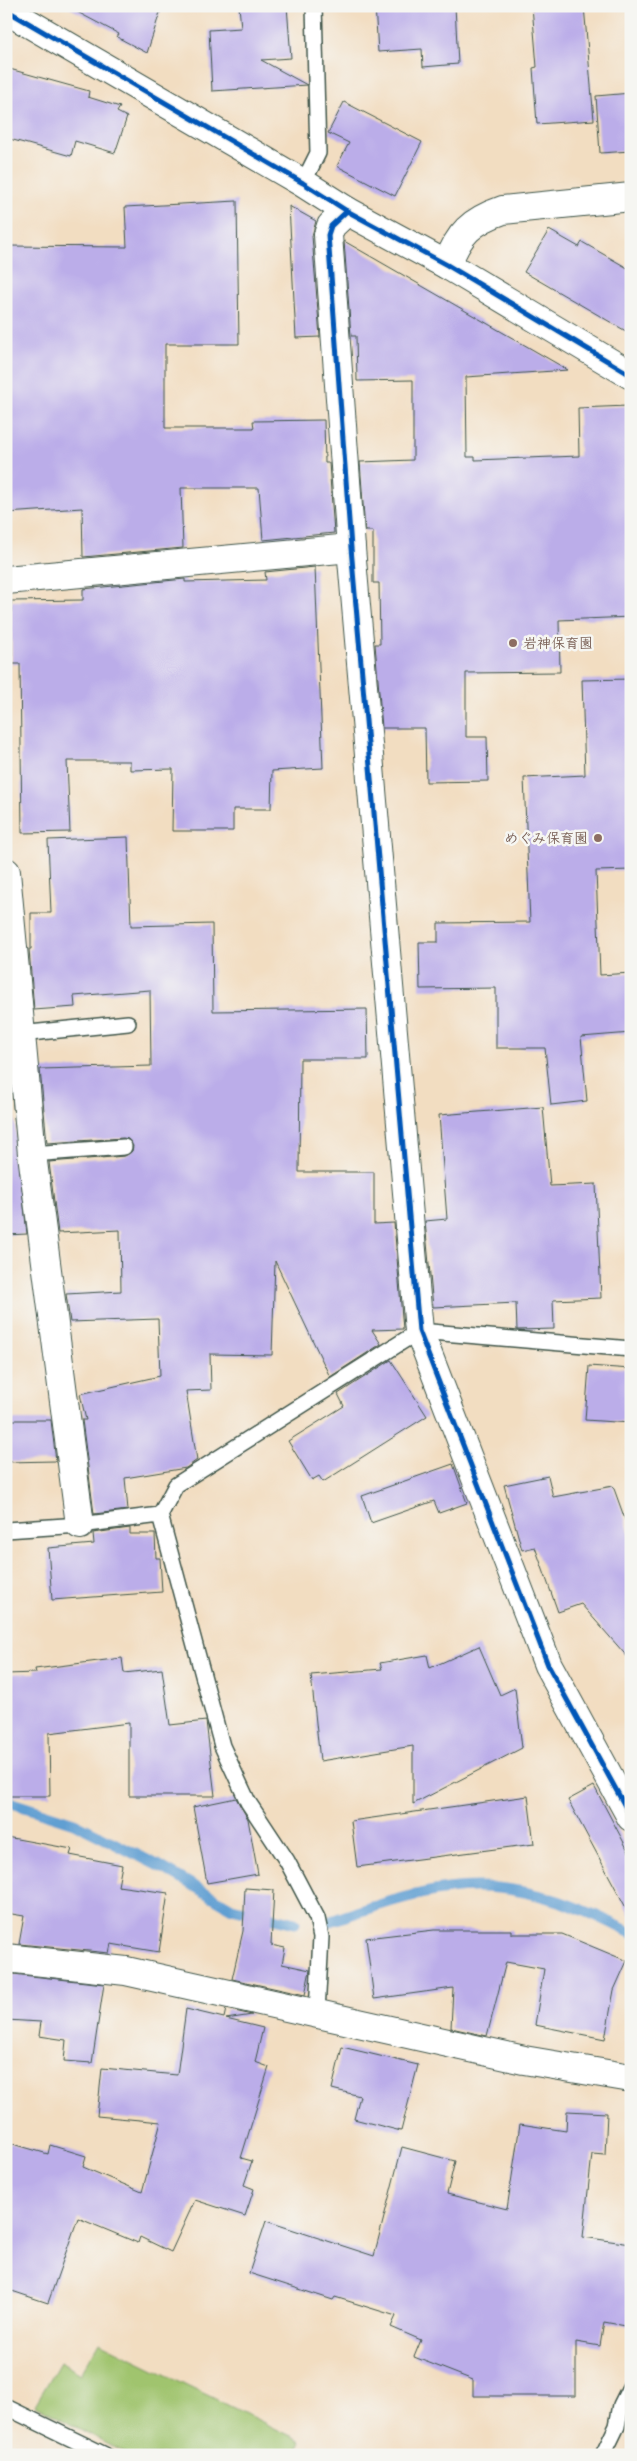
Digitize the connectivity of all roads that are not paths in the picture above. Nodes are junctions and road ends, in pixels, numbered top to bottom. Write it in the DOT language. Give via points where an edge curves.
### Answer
graph roads {
  1 [pos="314,6"];
  2 [pos="6,10"];
  3 [pos="304,183"];
  4 [pos="631,198"];
  5 [pos="347,211"];
  6 [pos="447,264"];
  7 [pos="631,375"];
  8 [pos="352,548"];
  9 [pos="6,580"];
  10 [pos="6,872"];
  11 [pos="128,1024"];
  12 [pos="20,1034"];
  13 [pos="124,1147"];
  14 [pos="32,1154"];
  15 [pos="419,1331"];
  16 [pos="631,1348"];
  17 [pos="160,1515"];
  18 [pos="80,1525"];
  19 [pos="6,1530"];
  20 [pos="631,1817"];
  21 [pos="6,1958"];
  22 [pos="317,2012"];
  23 [pos="631,2078"];
  24 [pos="631,2385"];
  25 [pos="6,2407"];
  26 [pos="105,2455"];
  27 [pos="603,2455"];
  1 -- 3 [label="lane" via="318,153"];
  2 -- 3 [label="street"];
  3 -- 5 [label="street"];
  4 -- 6 [label="street" via="503,210 488,215 462,234"];
  5 -- 6 [label="street"];
  5 -- 8 [label="street" via="331,226 328,235"];
  6 -- 7 [label="street"];
  8 -- 9 [label="street"];
  8 -- 15 [label="street"];
  10 -- 12 [label="street"];
  11 -- 12 [label="lane"];
  12 -- 14 [label="street"];
  13 -- 14 [label="lane"];
  14 -- 18 [label="street"];
  15 -- 16 [label="lane"];
  15 -- 17 [label="lane" via="176,1485"];
  15 -- 20 [label="street" via="548,1666"];
  17 -- 18 [label="lane"];
  17 -- 22 [label="lane" via="222,1746 248,1802 288,1861 317,1918 321,1937"];
  18 -- 19 [label="lane"];
  21 -- 22 [label="street" via="126,1972"];
  22 -- 23 [label="street" via="524,2060"];
  24 -- 27 [label="lane" via="620,2405 617,2426"];
  25 -- 26 [label="lane"];
}
